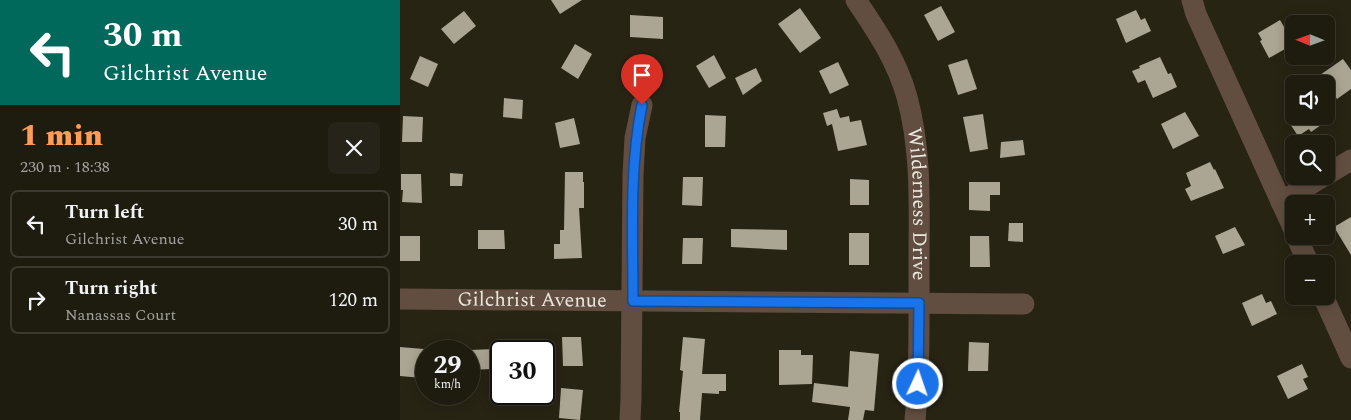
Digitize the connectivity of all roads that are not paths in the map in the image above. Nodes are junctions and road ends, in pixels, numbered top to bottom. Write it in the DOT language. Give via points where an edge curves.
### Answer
graph roads {
  1 [pos="856,0"];
  2 [pos="1192,0"];
  3 [pos="642,105"];
  4 [pos="1351,160"];
  5 [pos="1335,170"];
  6 [pos="1310,185"];
  7 [pos="1281,202"];
  8 [pos="1285,211"];
  9 [pos="400,299"];
  10 [pos="633,301"];
  11 [pos="919,303"];
  12 [pos="1024,304"];
  13 [pos="1327,305"];
  14 [pos="1351,358"];
  15 [pos="630,420"];
  16 [pos="915,420"];
  1 -- 11 [label="street, Wilderness Drive" via="888,50 914,124 919,181"];
  2 -- 7 [label="street"];
  3 -- 10 [label="street" via="633,176"];
  4 -- 5 [label="street"];
  6 -- 7 [label="street"];
  7 -- 8 [label="street"];
  9 -- 10 [label="street, Gilchrist Avenue"];
  10 -- 11 [label="street, Gilchrist Avenue"];
  10 -- 15 [label="street"];
  11 -- 12 [label="street, Gilchrist Avenue"];
  11 -- 16 [label="street, Wilderness Drive"];
  13 -- 14 [label="street"];
}
